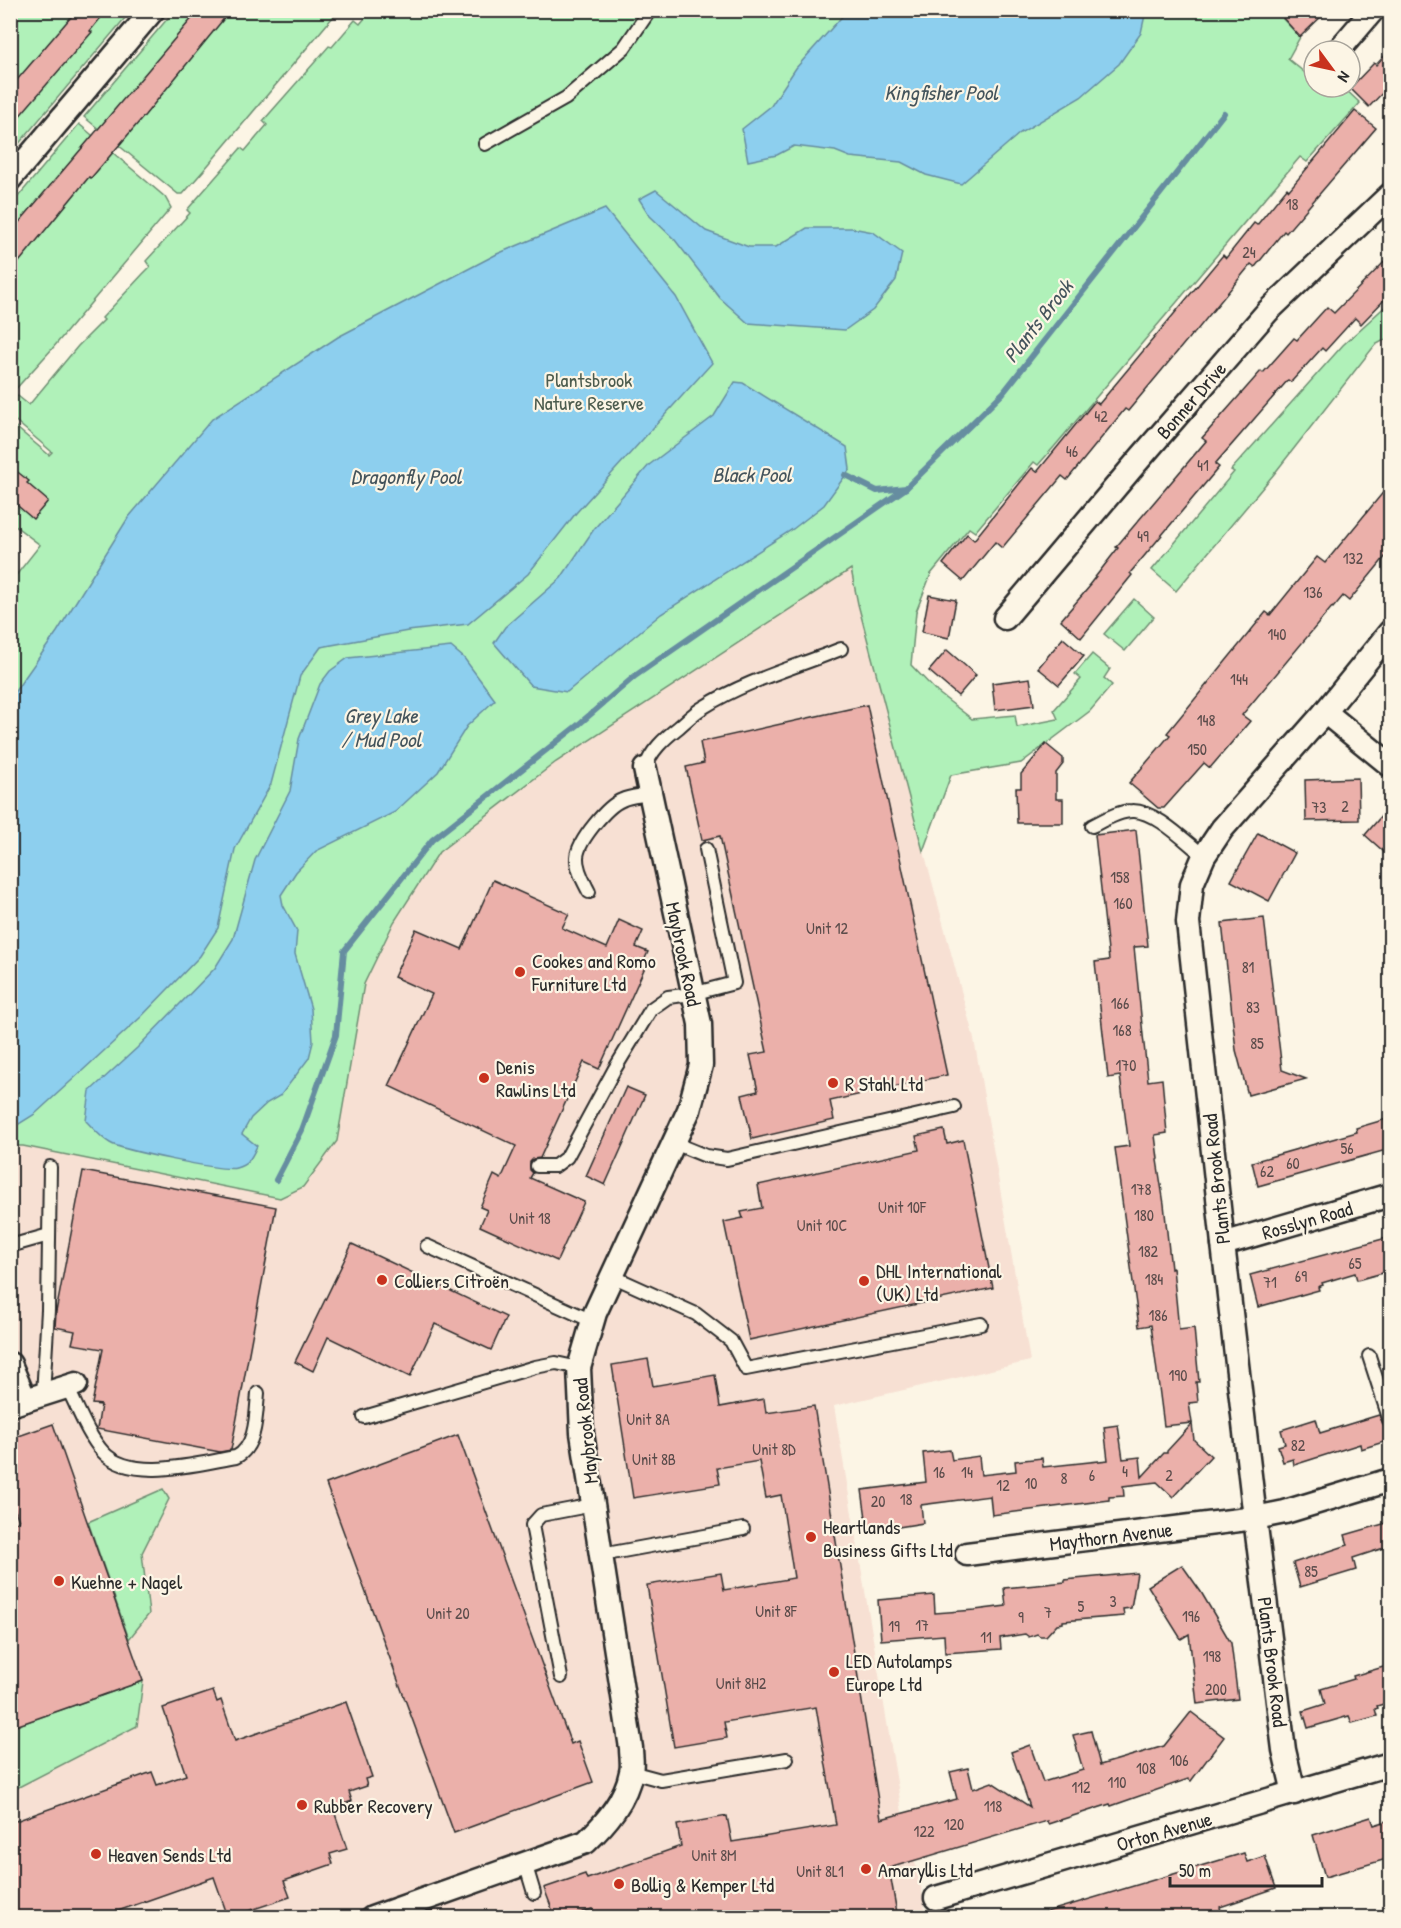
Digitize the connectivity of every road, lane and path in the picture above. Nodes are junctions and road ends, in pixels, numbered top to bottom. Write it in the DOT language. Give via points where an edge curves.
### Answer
graph roads {
  1 [pos="153,10"];
  2 [pos="650,10"];
  3 [pos="1373,10"];
  4 [pos="1348,39"];
  5 [pos="485,144"];
  6 [pos="10,178"];
  7 [pos="1390,195"];
  8 [pos="1005,618"];
  9 [pos="1390,632"];
  10 [pos="840,649"];
  11 [pos="1324,712"];
  12 [pos="1390,765"];
  13 [pos="645,769"];
  14 [pos="650,794"];
  15 [pos="1092,826"];
  16 [pos="705,849"];
  17 [pos="1204,856"];
  18 [pos="589,892"];
  19 [pos="692,994"];
  20 [pos="954,1107"];
  21 [pos="674,1143"];
  22 [pos="537,1166"];
  23 [pos="50,1167"];
  24 [pos="1390,1195"];
  25 [pos="49,1234"];
  26 [pos="17,1244"];
  27 [pos="1223,1244"];
  28 [pos="427,1246"];
  29 [pos="612,1276"];
  30 [pos="592,1321"];
  31 [pos="981,1324"];
  32 [pos="1369,1356"];
  33 [pos="10,1364"];
  34 [pos="579,1368"];
  35 [pos="72,1386"];
  36 [pos="258,1393"];
  37 [pos="26,1400"];
  38 [pos="364,1417"];
  39 [pos="1390,1421"];
  40 [pos="1390,1480"];
  41 [pos="593,1504"];
  42 [pos="1255,1518"];
  43 [pos="743,1529"];
  44 [pos="967,1554"];
  45 [pos="601,1555"];
  46 [pos="561,1677"];
  47 [pos="787,1759"];
  48 [pos="1390,1764"];
  49 [pos="631,1772"];
  50 [pos="1294,1793"];
  51 [pos="525,1863"];
  52 [pos="534,1893"];
  53 [pos="936,1898"];
  54 [pos="372,1917"];
  1 -- 6 [label="street"];
  2 -- 5 [label="lane" via="624,48 566,98"];
  3 -- 4 [label="street"];
  7 -- 8 [label="street, Bonner Drive" via="1268,311"];
  9 -- 11 [label="street, Plants Brook Road"];
  10 -- 13 [label="lane" via="703,707 654,750"];
  11 -- 12 [label="street"];
  11 -- 17 [label="street, Plants Brook Road" via="1222,829"];
  13 -- 14 [label="street, Maybrook Road"];
  14 -- 18 [label="lane" via="622,800 603,813 590,831 577,856"];
  14 -- 19 [label="street, Maybrook Road"];
  15 -- 17 [label="lane" via="1133,811 1152,816"];
  16 -- 19 [label="lane" via="734,983"];
  17 -- 27 [label="street, Plants Brook Road" via="1192,884 1188,922"];
  19 -- 21 [label="street, Maybrook Road" via="700,1024 701,1065 689,1110"];
  19 -- 22 [label="lane" via="668,997 651,1009 567,1157 555,1166"];
  20 -- 21 [label="lane" via="727,1159 706,1156"];
  21 -- 29 [label="street, Maybrook Road"];
  23 -- 25 [label="lane"];
  24 -- 27 [label="street, Rosslyn Road"];
  25 -- 26 [label="lane"];
  25 -- 37 [label="lane" via="48,1310"];
  27 -- 42 [label="street, Plants Brook Road"];
  28 -- 30 [label="lane"];
  29 -- 30 [label="street, Maybrook Road"];
  29 -- 31 [label="lane" via="696,1314 731,1341 746,1368"];
  30 -- 34 [label="street, Maybrook Road"];
  32 -- 39 [label="lane"];
  33 -- 37 [label="street"];
  34 -- 38 [label="lane" via="556,1363 535,1367"];
  34 -- 41 [label="street, Maybrook Road" via="582,1433"];
  35 -- 36 [label="lane" via="93,1437 104,1453 131,1468 152,1470 243,1453 254,1429"];
  35 -- 37 [label="street"];
  40 -- 42 [label="street, Maythorn Avenue"];
  41 -- 45 [label="street, Maybrook Road"];
  41 -- 46 [label="lane" via="541,1515 532,1525"];
  42 -- 44 [label="street, Maythorn Avenue"];
  42 -- 50 [label="street, Plants Brook Road" via="1284,1750"];
  43 -- 45 [label="lane"];
  45 -- 49 [label="street, Maybrook Road" via="631,1748"];
  47 -- 49 [label="lane" via="661,1780"];
  48 -- 50 [label="street, Orton Avenue"];
  49 -- 51 [label="street, Maybrook Road" via="606,1823 586,1842"];
  50 -- 53 [label="street, Orton Avenue"];
  51 -- 52 [label="lane"];
  51 -- 54 [label="street, Maybrook Road"];
}
